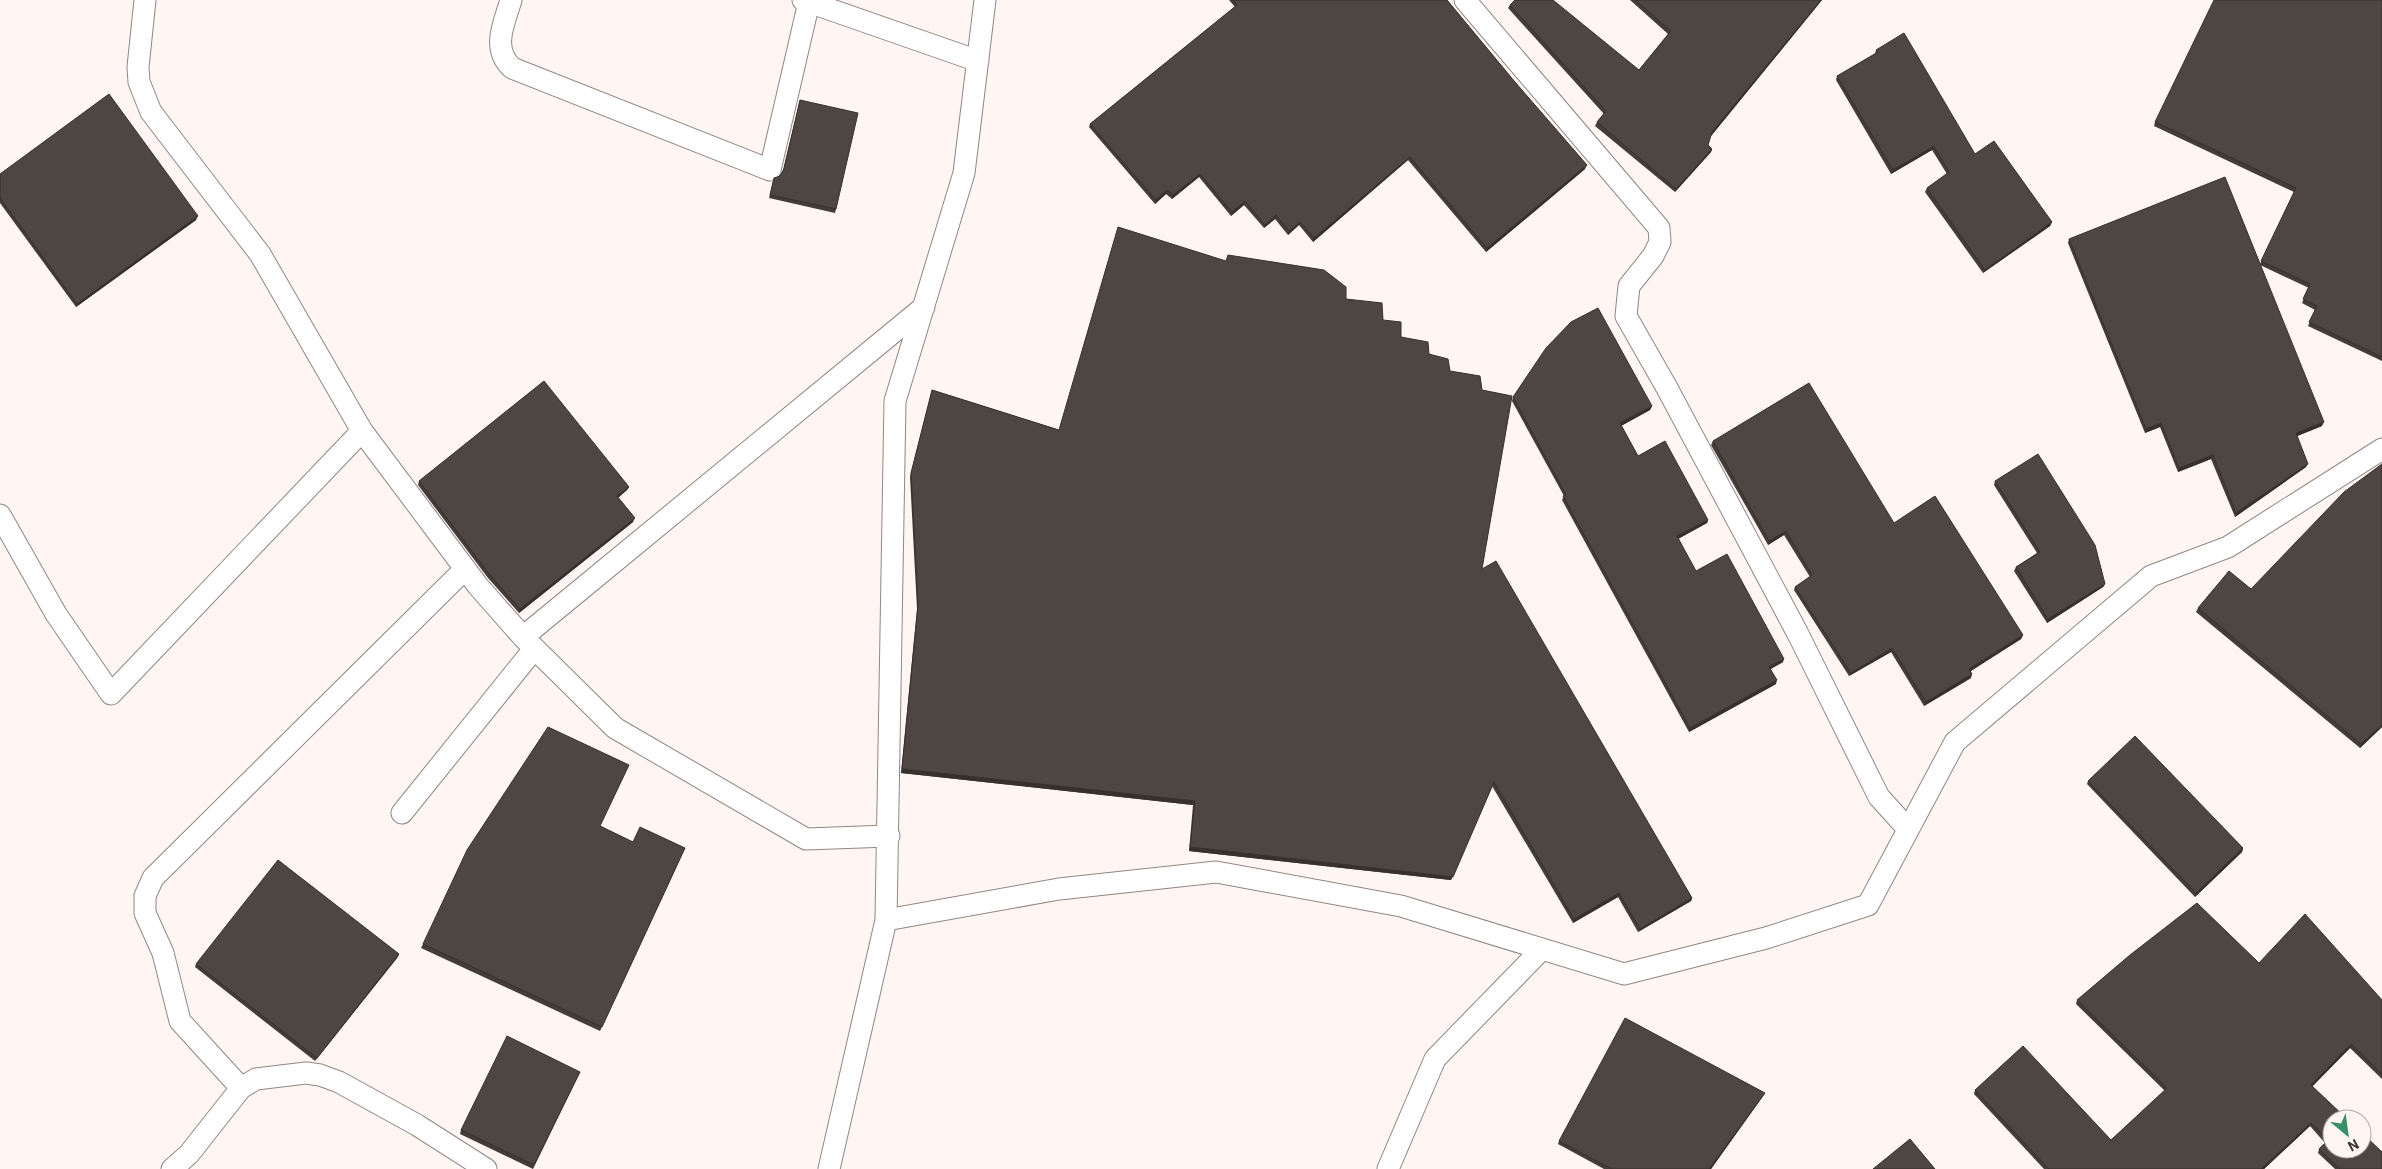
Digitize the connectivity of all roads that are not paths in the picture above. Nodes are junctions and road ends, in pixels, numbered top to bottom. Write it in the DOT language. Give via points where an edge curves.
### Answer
graph roads {
  1 [pos="145,0"];
  2 [pos="511,0"];
  3 [pos="985,0"];
  4 [pos="1465,0"];
  5 [pos="806,1"];
  6 [pos="978,61"];
  7 [pos="924,306"];
  8 [pos="362,431"];
  9 [pos="2382,449"];
  10 [pos="0,516"];
  11 [pos="465,569"];
  12 [pos="528,643"];
  13 [pos="402,814"];
  14 [pos="1908,829"];
  15 [pos="888,836"];
  16 [pos="886,920"];
  17 [pos="1542,949"];
  18 [pos="241,1088"];
  19 [pos="172,1169"];
  20 [pos="486,1169"];
  21 [pos="829,1169"];
  22 [pos="1388,1169"];
  1 -- 8 [label="street" via="138,67 144,97 151,112 260,254"];
  2 -- 5 [label="street" via="499,41 502,58 512,68 770,170"];
  3 -- 6 [label="street"];
  4 -- 14 [label="street" via="1659,228 1660,242 1653,256 1628,286 1626,316 1798,634 1879,797"];
  5 -- 6 [label="street"];
  6 -- 7 [label="street" via="964,173"];
  7 -- 12 [label="street"];
  7 -- 15 [label="street" via="895,401"];
  8 -- 10 [label="street" via="111,694 56,614"];
  8 -- 11 [label="street"];
  9 -- 14 [label="street" via="2228,546 2152,576 1955,742"];
  11 -- 12 [label="street"];
  11 -- 18 [label="street" via="148,886 145,912 163,953 180,1021"];
  12 -- 13 [label="street"];
  12 -- 15 [label="street" via="615,728 806,839"];
  14 -- 17 [label="street" via="1868,904 1776,935 1624,974"];
  15 -- 16 [label="street"];
  16 -- 17 [label="street" via="1059,888 1216,872 1401,906"];
  16 -- 21 [label="street"];
  17 -- 22 [label="street" via="1435,1059"];
  18 -- 19 [label="street" via="189,1154"];
  18 -- 20 [label="street" via="256,1080 292,1074 329,1078 417,1125"];
}
